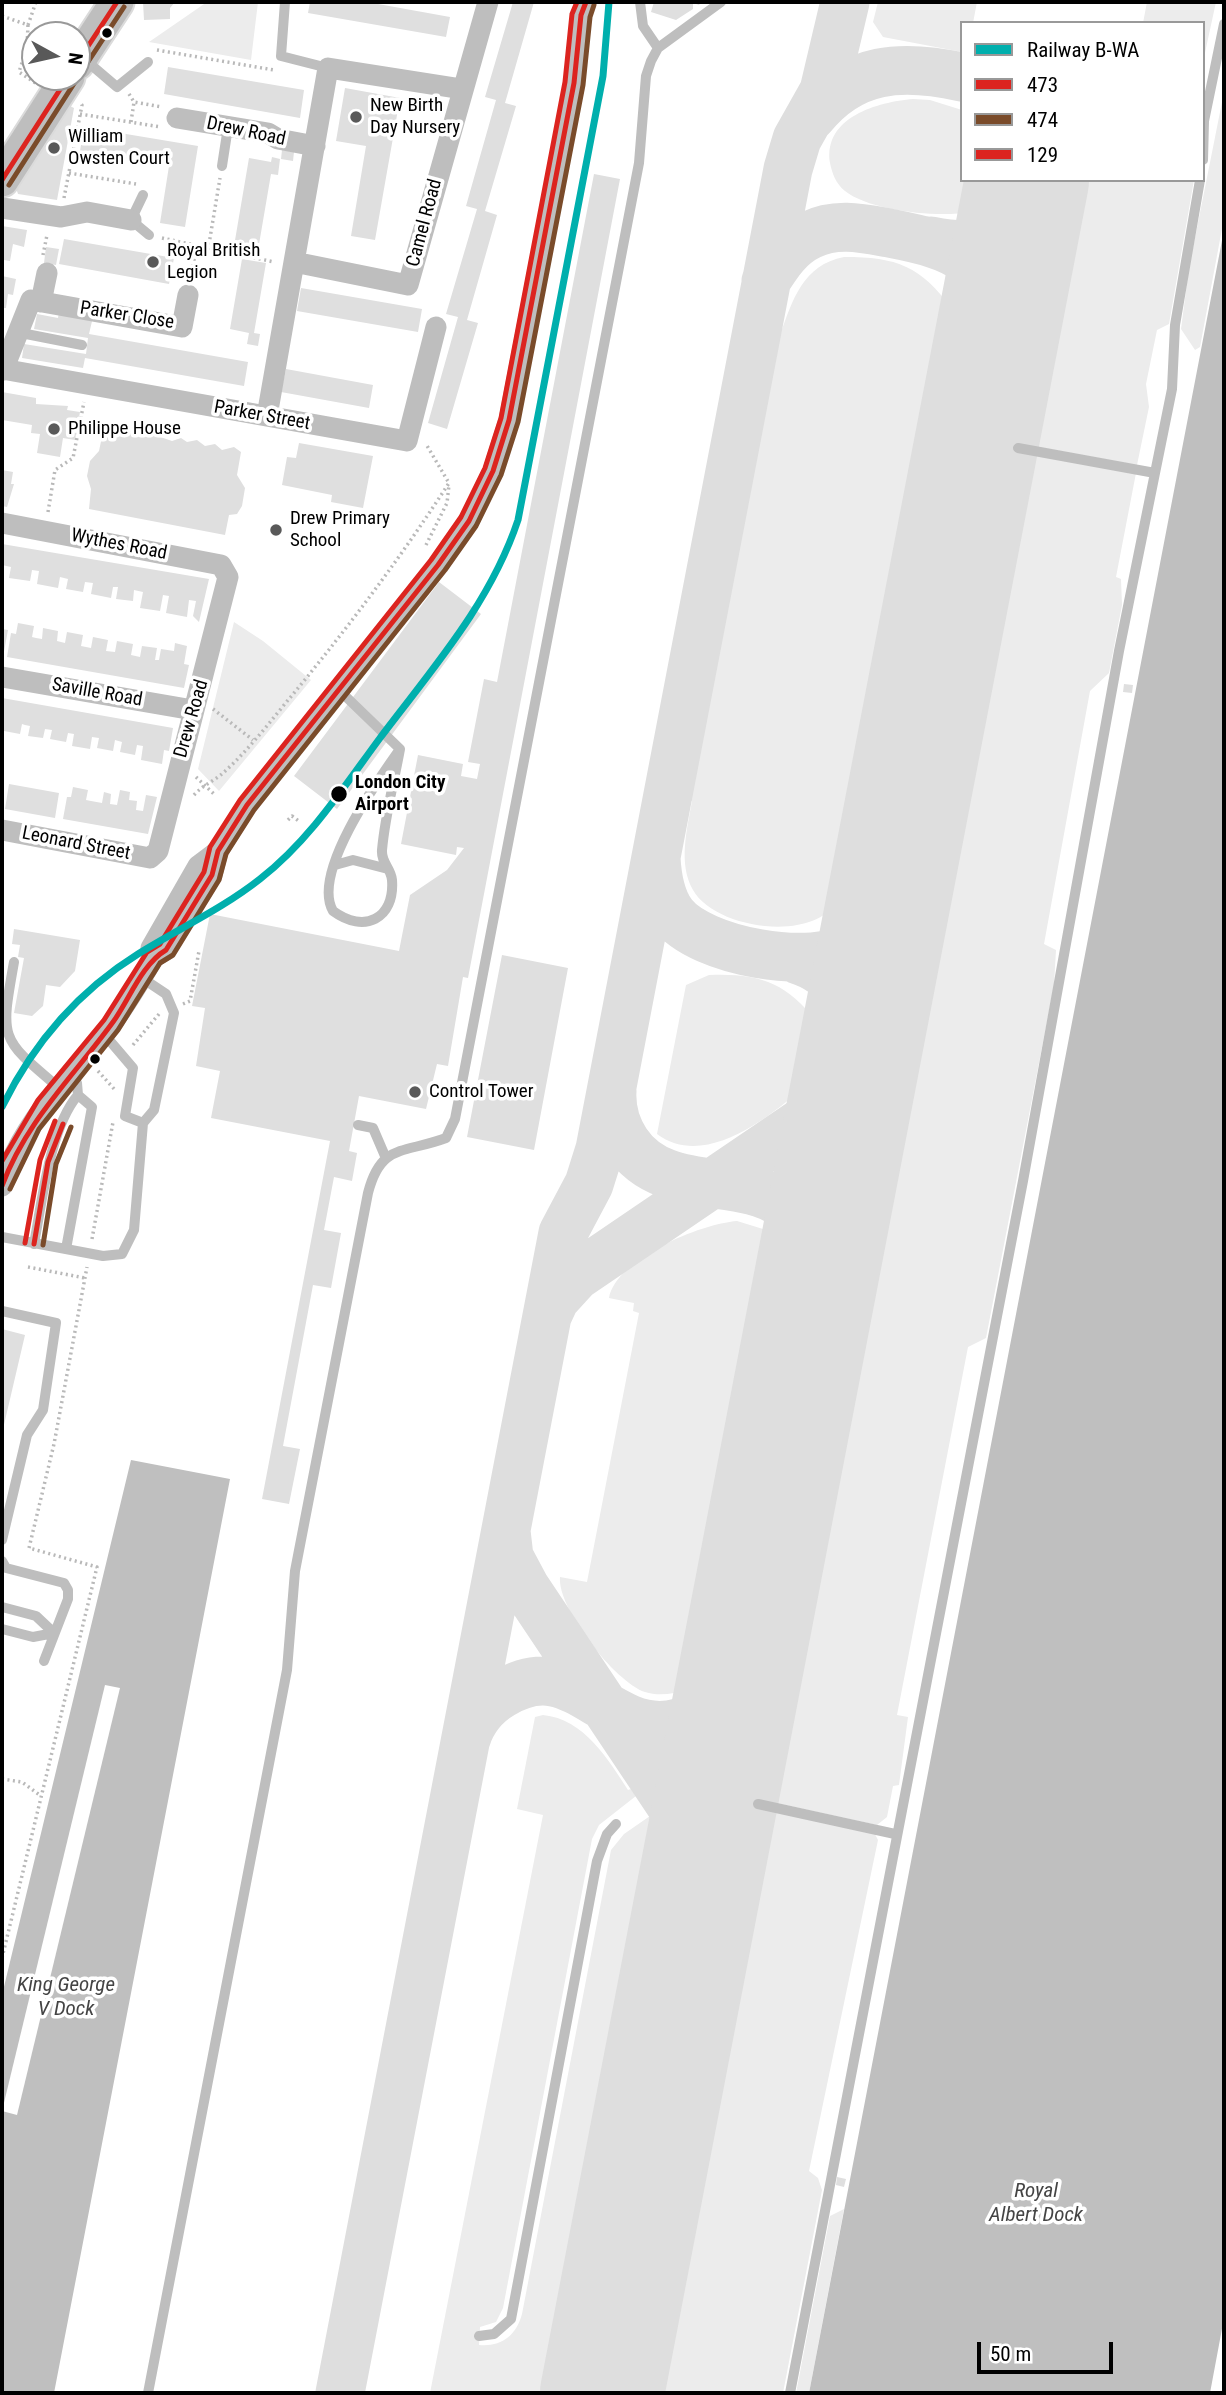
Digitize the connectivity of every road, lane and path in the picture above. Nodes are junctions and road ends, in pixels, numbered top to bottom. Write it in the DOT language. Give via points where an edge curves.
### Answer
graph roads {
  1 [pos="36,2"];
  2 [pos="117,2"];
  3 [pos="285,2"];
  4 [pos="488,2"];
  5 [pos="640,2"];
  6 [pos="722,2"];
  7 [pos="581,6"];
  8 [pos="2,16"];
  9 [pos="29,21"];
  10 [pos="21,23"];
  11 [pos="1224,24"];
  12 [pos="91,44"];
  13 [pos="658,48"];
  14 [pos="148,62"];
  15 [pos="328,68"];
  16 [pos="280,71"];
  17 [pos="122,83"];
  18 [pos="91,84"];
  19 [pos="462,89"];
  20 [pos="61,91"];
  21 [pos="67,91"];
  22 [pos="83,91"];
  23 [pos="134,102"];
  24 [pos="1205,116"];
  25 [pos="172,118"];
  26 [pos="131,122"];
  27 [pos="229,127"];
  28 [pos="315,146"];
  29 [pos="222,166"];
  30 [pos="2,180"];
  31 [pos="1200,182"];
  32 [pos="143,195"];
  33 [pos="2,208"];
  34 [pos="55,216"];
  35 [pos="131,220"];
  36 [pos="149,235"];
  37 [pos="196,248"];
  38 [pos="208,250"];
  39 [pos="294,264"];
  40 [pos="47,272"];
  41 [pos="188,295"];
  42 [pos="41,302"];
  43 [pos="436,327"];
  44 [pos="16,332"];
  45 [pos="82,345"];
  46 [pos="2,370"];
  47 [pos="87,386"];
  48 [pos="267,416"];
  49 [pos="407,441"];
  50 [pos="1018,448"];
  51 [pos="1155,473"];
  52 [pos="449,483"];
  53 [pos="2,523"];
  54 [pos="45,531"];
  55 [pos="420,556"];
  56 [pos="229,577"];
  57 [pos="2,677"];
  58 [pos="339,690"];
  59 [pos="195,706"];
  60 [pos="253,740"];
  61 [pos="400,749"];
  62 [pos="215,795"];
  63 [pos="291,817"];
  64 [pos="298,823"];
  65 [pos="2,830"];
  66 [pos="150,858"];
  67 [pos="335,865"];
  68 [pos="388,869"];
  69 [pos="199,951"];
  70 [pos="14,962"];
  71 [pos="142,978"];
  72 [pos="181,1005"];
  73 [pos="164,1011"];
  74 [pos="104,1034"];
  75 [pos="131,1046"];
  76 [pos="92,1066"];
  77 [pos="64,1080"];
  78 [pos="117,1093"];
  79 [pos="78,1095"];
  80 [pos="113,1120"];
  81 [pos="143,1123"];
  82 [pos="358,1125"];
  83 [pos="102,1132"];
  84 [pos="111,1134"];
  85 [pos="385,1156"];
  86 [pos="2,1186"];
  87 [pos="2,1237"];
  88 [pos="34,1244"];
  89 [pos="66,1249"];
  90 [pos="89,1253"];
  91 [pos="28,1267"];
  92 [pos="85,1278"];
  93 [pos="2,1311"];
  94 [pos="2,1540"];
  95 [pos="2,1561"];
  96 [pos="2,1607"];
  97 [pos="2,1629"];
  98 [pos="54,1633"];
  99 [pos="44,1661"];
  100 [pos="2,1779"];
  101 [pos="41,1796"];
  102 [pos="758,1804"];
  103 [pos="616,1824"];
  104 [pos="895,1834"];
  105 [pos="2,1927"];
  106 [pos="8,1933"];
  107 [pos="2,1958"];
  108 [pos="479,2336"];
  109 [pos="1224,2388"];
  110 [pos="148,2393"];
  111 [pos="790,2393"];
  112 [pos="1223,2393"];
  1 -- 9 [label="path"];
  2 -- 12 [label="main road"];
  3 -- 15 [label="lane" via="281,56"];
  4 -- 19 [label="street, Camel Road"];
  5 -- 13 [label="lane" via="643,26"];
  6 -- 13 [label="lane"];
  7 -- 58 [label="street" via="574,83 499,453 460,536"];
  8 -- 10 [label="path"];
  11 -- 24 [label="lane"];
  13 -- 85 [label="lane" via="646,76 639,163 456,1119 446,1138"];
  14 -- 16 [label="path" via="150,49"];
  14 -- 17 [label="lane"];
  15 -- 19 [label="street"];
  15 -- 28 [label="street"];
  17 -- 18 [label="lane" via="117,87"];
  17 -- 23 [label="path"];
  19 -- 39 [label="street, Camel Road" via="408,285"];
  20 -- 30 [label="main road"];
  21 -- 34 [label="path"];
  22 -- 26 [label="path"];
  23 -- 25 [label="path"];
  23 -- 26 [label="path"];
  25 -- 26 [label="path"];
  25 -- 27 [label="street, Drew Road"];
  27 -- 28 [label="street, Drew Road"];
  27 -- 29 [label="lane"];
  28 -- 39 [label="street"];
  29 -- 38 [label="path"];
  31 -- 51 [label="lane" via="1180,291 1172,389"];
  32 -- 35 [label="lane"];
  33 -- 34 [label="street"];
  34 -- 35 [label="street" via="87,212"];
  34 -- 40 [label="path" via="41,269"];
  35 -- 36 [label="lane"];
  36 -- 37 [label="path"];
  37 -- 38 [label="path"];
  37 -- 41 [label="path"];
  38 -- 39 [label="path"];
  39 -- 48 [label="street"];
  40 -- 42 [label="street"];
  41 -- 42 [label="street, Parker Close" via="182,327"];
  42 -- 44 [label="street" via="31,300"];
  43 -- 49 [label="street"];
  44 -- 45 [label="lane"];
  44 -- 46 [label="street"];
  46 -- 47 [label="street, Parker Street"];
  47 -- 48 [label="street, Parker Street"];
  47 -- 54 [label="path" via="74,458 55,470"];
  48 -- 49 [label="street, Parker Street"];
  49 -- 52 [label="path" via="426,444"];
  50 -- 51 [label="lane"];
  51 -- 104 [label="lane"];
  52 -- 55 [label="path" via="447,503"];
  52 -- 60 [label="path" via="362,612"];
  53 -- 54 [label="street, Wythes Road"];
  54 -- 56 [label="street, Wythes Road" via="221,565"];
  56 -- 59 [label="street, Drew Road"];
  57 -- 59 [label="street, Saville Road"];
  58 -- 61 [label="lane"];
  58 -- 71 [label="street" via="247,805 218,851 212,875 166,950 154,957"];
  59 -- 60 [label="path" via="208,705"];
  59 -- 66 [label="street, Drew Road" via="158,851"];
  60 -- 62 [label="path" via="222,774 204,784"];
  61 -- 67 [label="lane" via="361,804"];
  61 -- 68 [label="lane" via="382,847"];
  63 -- 64 [label="path"];
  65 -- 66 [label="street, Leonard Street"];
  67 -- 68 [label="lane" via="353,860"];
  67 -- 68 [label="lane" via="328,893 333,911 370,922 381,918 387,909 393,881"];
  69 -- 72 [label="path" via="190,1001"];
  70 -- 77 [label="lane" via="2,1028 8,1046"];
  71 -- 74 [label="street"];
  71 -- 81 [label="lane" via="166,994 174,1013 154,1110"];
  73 -- 75 [label="path"];
  74 -- 77 [label="street"];
  74 -- 81 [label="lane" via="133,1068 125,1116"];
  76 -- 78 [label="path"];
  77 -- 79 [label="lane" via="76,1083"];
  77 -- 86 [label="street" via="21,1143"];
  79 -- 88 [label="lane" via="70,1104 48,1163"];
  79 -- 89 [label="lane" via="92,1107"];
  80 -- 84 [label="path"];
  81 -- 90 [label="lane" via="134,1230 127,1248 114,1256"];
  82 -- 85 [label="lane" via="373,1128"];
  83 -- 84 [label="path"];
  84 -- 90 [label="path"];
  85 -- 110 [label="lane" via="377,1165 368,1193 301,1538 287,1670"];
  87 -- 88 [label="lane"];
  88 -- 89 [label="lane"];
  89 -- 90 [label="lane"];
  90 -- 92 [label="path"];
  91 -- 92 [label="path"];
  92 -- 101 [label="path" via="29,1548 97,1567"];
  93 -- 94 [label="lane" via="56,1323 43,1410 27,1435"];
  95 -- 98 [label="lane" via="6,1568 64,1583 68,1599"];
  96 -- 98 [label="lane" via="36,1616"];
  97 -- 98 [label="lane" via="33,1637"];
  98 -- 99 [label="lane"];
  100 -- 101 [label="path" via="22,1782"];
  101 -- 106 [label="path"];
  102 -- 104 [label="lane"];
  103 -- 108 [label="lane" via="597,1861 511,2319 495,2334"];
  104 -- 111 [label="lane"];
  105 -- 106 [label="path"];
  106 -- 107 [label="path"];
  109 -- 112 [label="path"];
}
